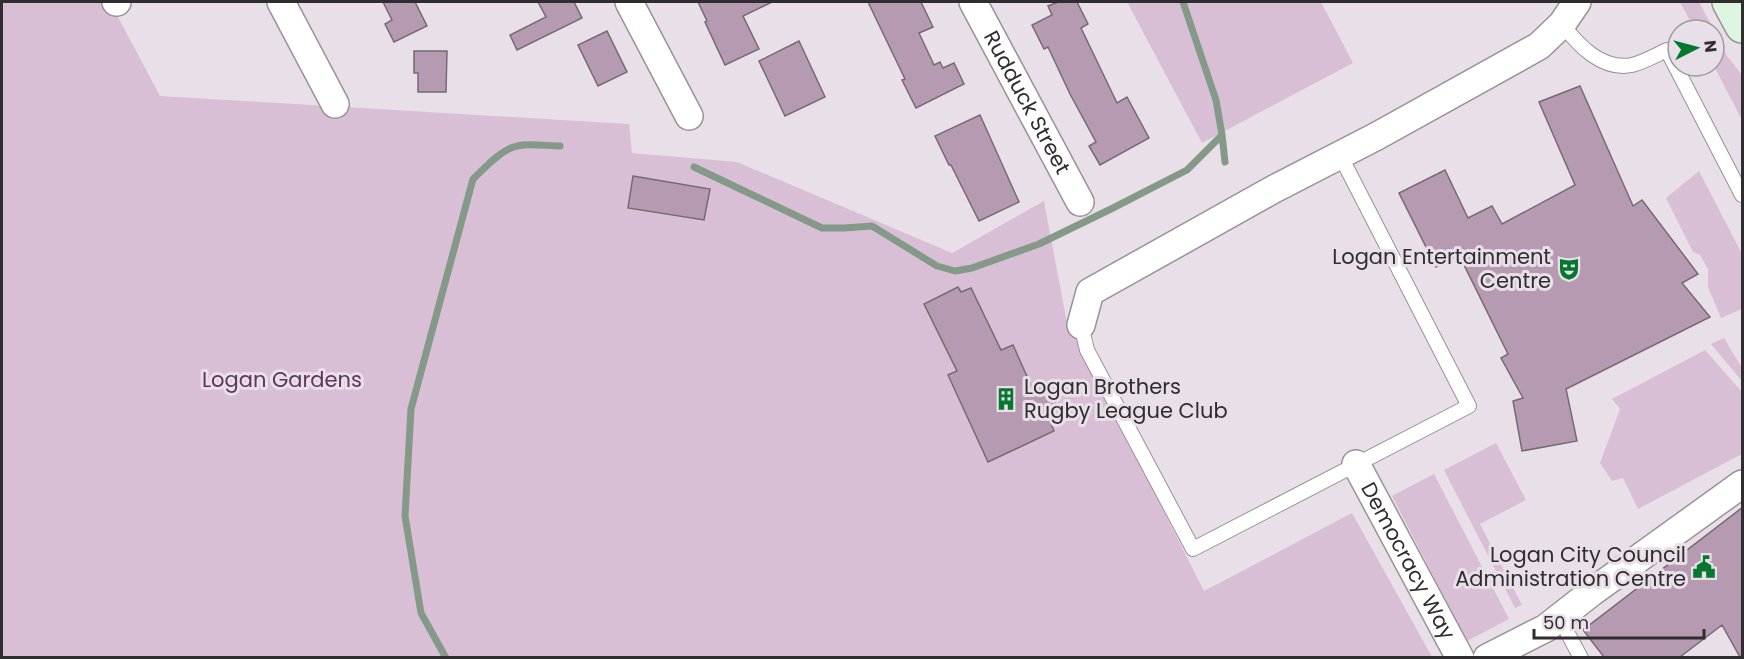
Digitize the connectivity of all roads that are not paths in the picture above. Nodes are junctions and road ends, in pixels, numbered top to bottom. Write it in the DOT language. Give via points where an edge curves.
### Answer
graph roads {
  1 [pos="281,2"];
  2 [pos="629,2"];
  3 [pos="973,2"];
  4 [pos="1577,2"];
  5 [pos="1729,2"];
  6 [pos="1562,24"];
  7 [pos="1743,26"];
  8 [pos="335,104"];
  9 [pos="689,116"];
  10 [pos="1340,155"];
  11 [pos="1743,195"];
  12 [pos="1080,202"];
  13 [pos="1081,326"];
  14 [pos="1356,464"];
  15 [pos="1743,484"];
  16 [pos="1559,618"];
  17 [pos="1460,657"];
  18 [pos="1487,657"];
  19 [pos="1581,657"];
  1 -- 8 [label="street"];
  2 -- 9 [label="street"];
  3 -- 12 [label="street, Rudduck Street"];
  4 -- 6 [label="street"];
  5 -- 7 [label="main road"];
  6 -- 10 [label="street" via="1539,46"];
  6 -- 11 [label="lane" via="1576,42 1613,65 1631,65 1667,50"];
  10 -- 13 [label="street" via="1090,292"];
  10 -- 14 [label="lane" via="1469,406"];
  13 -- 14 [label="lane" via="1087,350 1193,549"];
  14 -- 17 [label="street, Democracy Way"];
  15 -- 16 [label="street"];
  16 -- 18 [label="street"];
  16 -- 19 [label="lane"];
}
